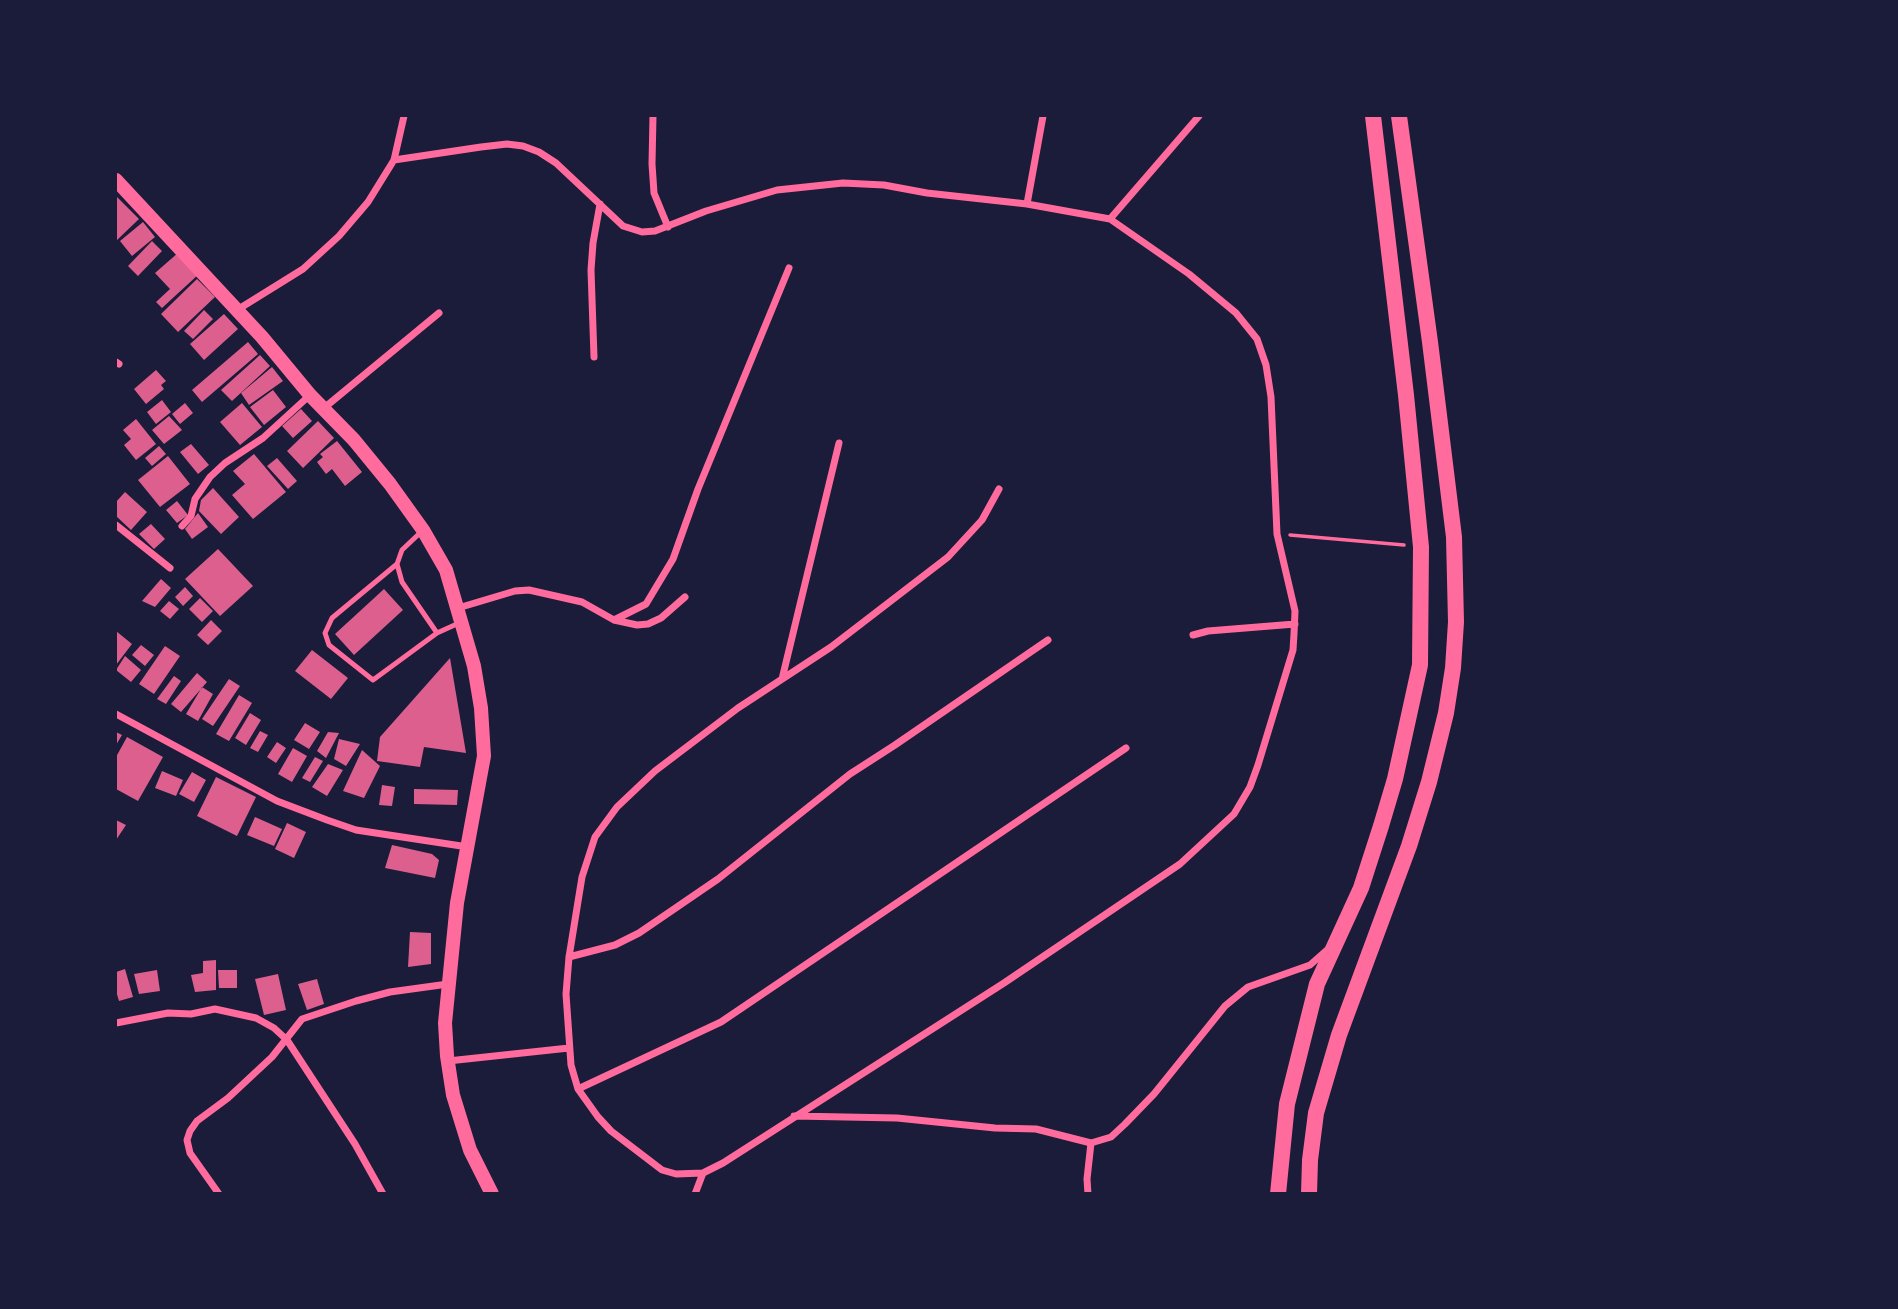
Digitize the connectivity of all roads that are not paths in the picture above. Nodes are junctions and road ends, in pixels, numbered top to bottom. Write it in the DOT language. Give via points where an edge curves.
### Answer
graph roads {
  1 [pos="404,116"];
  2 [pos="653,116"];
  3 [pos="1043,116"];
  4 [pos="1199,116"];
  5 [pos="1373,116"];
  6 [pos="1399,116"];
  7 [pos="394,160"];
  8 [pos="116,180"];
  9 [pos="600,204"];
  10 [pos="1027,204"];
  11 [pos="1110,219"];
  12 [pos="668,227"];
  13 [pos="789,268"];
  14 [pos="237,311"];
  15 [pos="439,313"];
  16 [pos="594,357"];
  17 [pos="310,395"];
  18 [pos="324,408"];
  19 [pos="839,443"];
  20 [pos="999,489"];
  21 [pos="116,525"];
  22 [pos="183,526"];
  23 [pos="423,530"];
  24 [pos="397,564"];
  25 [pos="170,568"];
  26 [pos="685,597"];
  27 [pos="460,615"];
  28 [pos="614,620"];
  29 [pos="1295,624"];
  30 [pos="437,633"];
  31 [pos="1193,635"];
  32 [pos="1048,640"];
  33 [pos="782,679"];
  34 [pos="116,714"];
  35 [pos="1126,748"];
  36 [pos="469,847"];
  37 [pos="1361,888"];
  38 [pos="569,957"];
  39 [pos="448,984"];
  40 [pos="116,1023"];
  41 [pos="287,1040"];
  42 [pos="569,1048"];
  43 [pos="448,1061"];
  44 [pos="578,1090"];
  45 [pos="794,1116"];
  46 [pos="1091,1143"];
  47 [pos="703,1173"];
  48 [pos="219,1194"];
  49 [pos="383,1194"];
  50 [pos="492,1194"];
  51 [pos="695,1194"];
  52 [pos="1088,1194"];
  53 [pos="1278,1194"];
  54 [pos="1308,1194"];
  1 -- 7 [label="street"];
  2 -- 12 [label="street" via="654,193"];
  3 -- 10 [label="street"];
  4 -- 11 [label="street"];
  5 -- 37 [label="main road" via="1421,547 1420,666 1395,779"];
  6 -- 54 [label="main road" via="1454,537 1453,668 1438,753 1409,846 1339,1034 1316,1113"];
  7 -- 9 [label="street" via="507,144 523,146 556,163"];
  7 -- 14 [label="street" via="340,236 303,270"];
  8 -- 14 [label="main road"];
  9 -- 12 [label="street" via="633,231"];
  9 -- 16 [label="street" via="591,270"];
  10 -- 11 [label="street"];
  10 -- 12 [label="street" via="843,183 768,193"];
  11 -- 29 [label="street" via="1189,274 1236,313 1257,340 1271,397 1277,534 1291,585"];
  13 -- 28 [label="street" via="673,559 646,604"];
  14 -- 17 [label="main road"];
  15 -- 18 [label="street"];
  17 -- 18 [label="main road"];
  17 -- 22 [label="street" via="210,477"];
  18 -- 23 [label="main road"];
  19 -- 33 [label="street"];
  20 -- 33 [label="street" via="982,520 948,557"];
  21 -- 25 [label="street"];
  23 -- 24 [label="lane" via="402,550"];
  23 -- 27 [label="main road" via="446,570"];
  24 -- 30 [label="lane" via="402,582"];
  24 -- 30 [label="lane" via="332,618 325,633 329,645 373,680"];
  26 -- 28 [label="street" via="648,624"];
  27 -- 28 [label="street" via="515,591 528,590 582,602"];
  27 -- 30 [label="lane"];
  27 -- 36 [label="main road" via="480,698 484,755"];
  29 -- 31 [label="street"];
  29 -- 45 [label="street" via="1293,650 1250,787 1234,814 1214,834 1180,864 1004,983"];
  32 -- 38 [label="street" via="849,774 718,879 650,925 615,945"];
  33 -- 38 [label="street" via="656,771 603,825 582,877"];
  34 -- 36 [label="street" via="277,800 327,820 356,830"];
  35 -- 44 [label="street" via="721,1022"];
  36 -- 39 [label="main road" via="457,902"];
  37 -- 46 [label="street" via="1333,943 1320,958 1248,988 1225,1006 1125,1124 1111,1137"];
  37 -- 53 [label="main road" via="1317,984 1287,1104"];
  38 -- 42 [label="street"];
  39 -- 41 [label="street" via="390,992 310,1016 302,1019"];
  39 -- 43 [label="main road"];
  40 -- 41 [label="street" via="169,1013 225,1010 256,1018"];
  41 -- 48 [label="street" via="190,1132 190,1153"];
  41 -- 49 [label="street"];
  42 -- 43 [label="street"];
  42 -- 44 [label="street"];
  43 -- 50 [label="main road" via="470,1150"];
  44 -- 47 [label="street" via="611,1131 662,1170"];
  45 -- 46 [label="street" via="897,1118 1036,1129"];
  45 -- 47 [label="street"];
  46 -- 52 [label="street"];
  47 -- 51 [label="street"];
}
